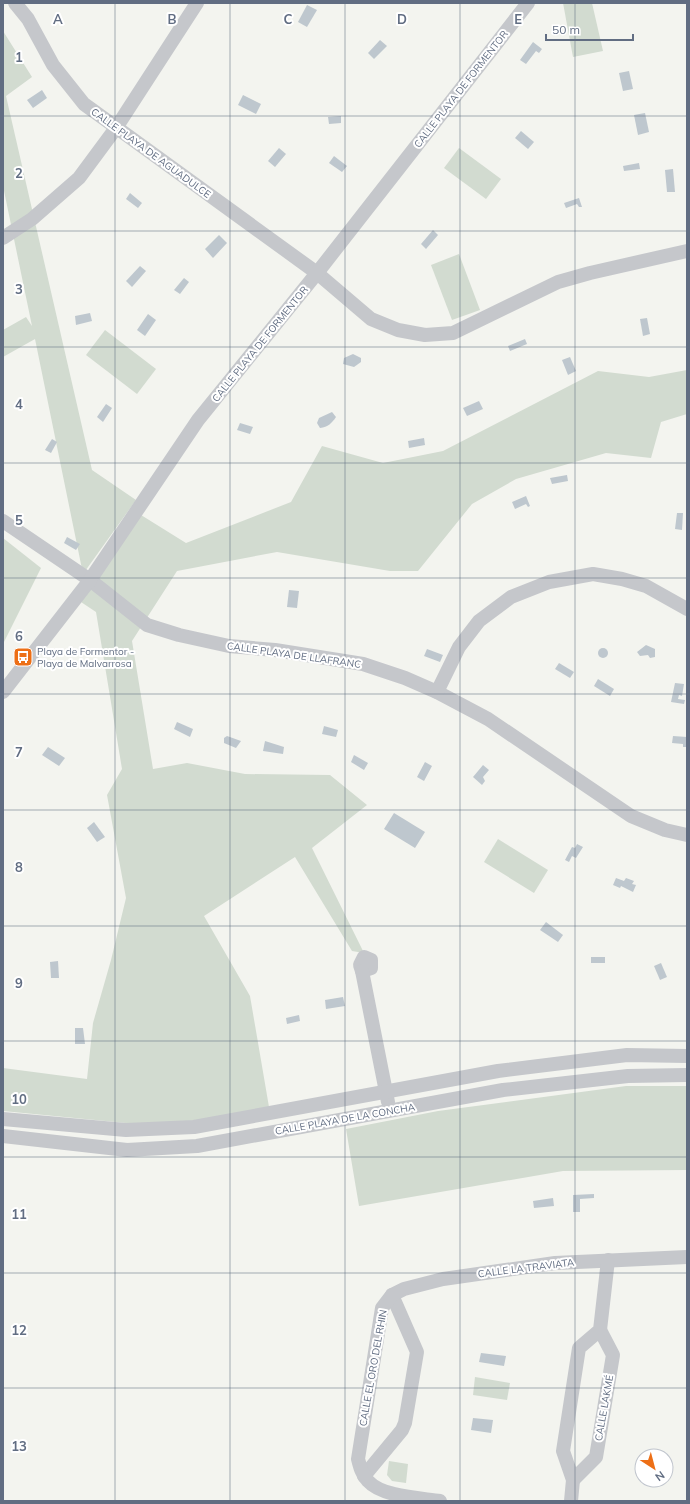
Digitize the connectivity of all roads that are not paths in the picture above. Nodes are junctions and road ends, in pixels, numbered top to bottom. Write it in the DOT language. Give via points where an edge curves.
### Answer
graph roads {
  1 [pos="15,3"];
  2 [pos="197,3"];
  3 [pos="528,3"];
  4 [pos="116,128"];
  5 [pos="3,238"];
  6 [pos="687,251"];
  7 [pos="317,273"];
  8 [pos="3,521"];
  9 [pos="90,580"];
  10 [pos="687,609"];
  11 [pos="3,692"];
  12 [pos="437,692"];
  13 [pos="687,835"];
  14 [pos="362,971"];
  15 [pos="687,1056"];
  16 [pos="687,1075"];
  17 [pos="385,1093"];
  18 [pos="390,1111"];
  19 [pos="3,1119"];
  20 [pos="3,1136"];
  21 [pos="687,1257"];
  22 [pos="608,1260"];
  23 [pos="392,1295"];
  24 [pos="600,1330"];
  25 [pos="364,1476"];
  26 [pos="573,1480"];
  27 [pos="440,1501"];
  28 [pos="571,1501"];
  1 -- 4 [label="street, CALLE PLAYA DE AGUADULCE" via="28,19 53,65 84,104"];
  2 -- 4 [label="street"];
  3 -- 7 [label="street, CALLE PLAYA DE FORMENTOR"];
  4 -- 5 [label="street" via="79,178 32,219"];
  4 -- 7 [label="street, CALLE PLAYA DE AGUADULCE"];
  6 -- 7 [label="street, CALLE PLAYA DE AGUADULCE" via="558,282 453,334 425,335 398,330 371,319"];
  7 -- 9 [label="street, CALLE PLAYA DE FORMENTOR" via="198,420"];
  8 -- 9 [label="street, CALLE PLAYA DE LLAFRANC"];
  9 -- 11 [label="street, CALLE PLAYA DE FORMENTOR"];
  9 -- 12 [label="street, CALLE PLAYA DE LLAFRANC" via="147,625 229,646 275,650 363,664"];
  10 -- 12 [label="street" via="646,586 622,579 593,574 549,582 511,596 479,621 459,647"];
  12 -- 13 [label="street, CALLE PLAYA DE LLAFRANC" via="505,730 631,816 665,830"];
  14 -- 17 [label="street"];
  15 -- 17 [label="street, CALLE PLAYA DE LA CONCHA" via="627,1055 498,1071"];
  16 -- 18 [label="street, CALLE PLAYA DE LA CONCHA" via="628,1076 503,1090"];
  17 -- 18 [label="street"];
  17 -- 19 [label="street, CALLE PLAYA DE LA CONCHA" via="194,1127 126,1130"];
  18 -- 20 [label="street, CALLE PLAYA DE LA CONCHA" via="197,1146 127,1150"];
  21 -- 22 [label="street, CALLE LA TRAVIATA"];
  22 -- 23 [label="street, CALLE LA TRAVIATA" via="555,1263 443,1279 404,1289"];
  22 -- 24 [label="street"];
  23 -- 25 [label="street, CALLE EL ORO DEL RHIN" via="382,1308 358,1459"];
  23 -- 25 [label="street, CALLE EL ORO DEL RHIN" via="417,1352 405,1423"];
  24 -- 26 [label="street" via="579,1348 563,1450"];
  24 -- 26 [label="street, CALLE LAKMÉ" via="613,1355 596,1457"];
  25 -- 27 [label="street" via="369,1483 386,1491"];
  26 -- 28 [label="street"];
}
